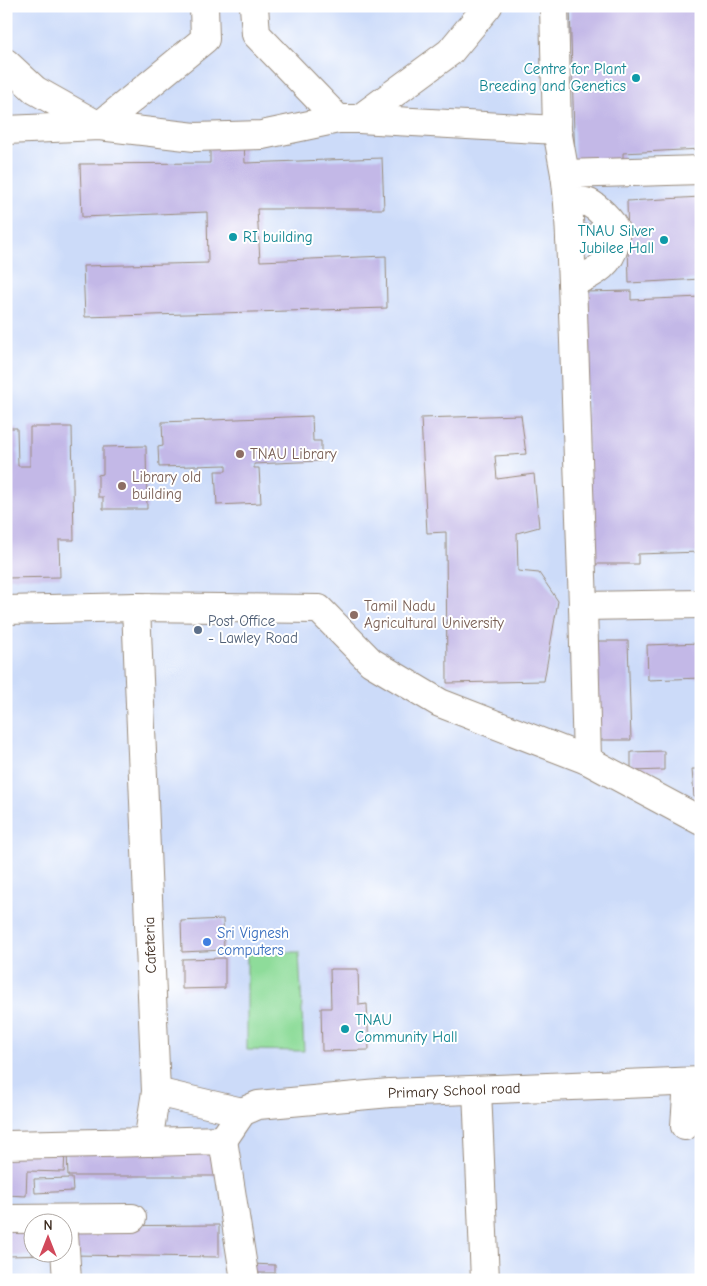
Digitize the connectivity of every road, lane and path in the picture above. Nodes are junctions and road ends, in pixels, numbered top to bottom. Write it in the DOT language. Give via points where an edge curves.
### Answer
graph roads {
  1 [pos="204,6"];
  2 [pos="254,6"];
  3 [pos="488,6"];
  4 [pos="554,6"];
  5 [pos="6,63"];
  6 [pos="349,119"];
  7 [pos="99,126"];
  8 [pos="6,130"];
  9 [pos="557,130"];
  10 [pos="701,170"];
  11 [pos="565,174"];
  12 [pos="569,202"];
  13 [pos="615,238"];
  14 [pos="570,239"];
  15 [pos="572,282"];
  16 [pos="701,604"];
  17 [pos="583,606"];
  18 [pos="136,607"];
  19 [pos="6,610"];
  20 [pos="587,760"];
  21 [pos="701,822"];
  22 [pos="695,1082"];
  23 [pos="477,1090"];
  24 [pos="156,1092"];
  25 [pos="242,1112"];
  26 [pos="685,1126"];
  27 [pos="223,1140"];
  28 [pos="148,1142"];
  29 [pos="6,1145"];
  30 [pos="72,1218"];
  31 [pos="132,1218"];
  32 [pos="6,1219"];
  33 [pos="22,1219"];
  34 [pos="66,1264"];
  35 [pos="67,1280"];
  36 [pos="246,1280"];
  37 [pos="485,1280"];
  1 -- 7 [label="street" via="205,39"];
  2 -- 6 [label="street" via="256,34"];
  3 -- 6 [label="street" via="450,52"];
  4 -- 9 [label="street"];
  5 -- 7 [label="street" via="35,90"];
  6 -- 7 [label="street" via="262,135 195,137"];
  6 -- 9 [label="street"];
  7 -- 8 [label="street"];
  9 -- 11 [label="street"];
  10 -- 11 [label="street"];
  11 -- 12 [label="street"];
  12 -- 13 [label="street" via="581,201 601,212 612,223"];
  12 -- 14 [label="street"];
  13 -- 14 [label="street"];
  13 -- 15 [label="street" via="612,254 605,264"];
  14 -- 15 [label="street"];
  15 -- 17 [label="street"];
  16 -- 17 [label="street"];
  17 -- 20 [label="street"];
  18 -- 19 [label="street"];
  18 -- 20 [label="street" via="318,609 371,662 440,703"];
  18 -- 24 [label="street, Cafeteria"];
  20 -- 21 [label="street"];
  22 -- 23 [label="street, Primary School road"];
  22 -- 26 [label="street"];
  23 -- 25 [label="street, Primary School road" via="390,1093 258,1105"];
  23 -- 37 [label="street"];
  24 -- 25 [label="street"];
  24 -- 28 [label="street, Cafeteria"];
  25 -- 27 [label="street"];
  27 -- 28 [label="street"];
  27 -- 36 [label="street"];
  28 -- 29 [label="street"];
  30 -- 31 [label="street"];
  32 -- 33 [label="street"];
  34 -- 35 [label="street"];
}
